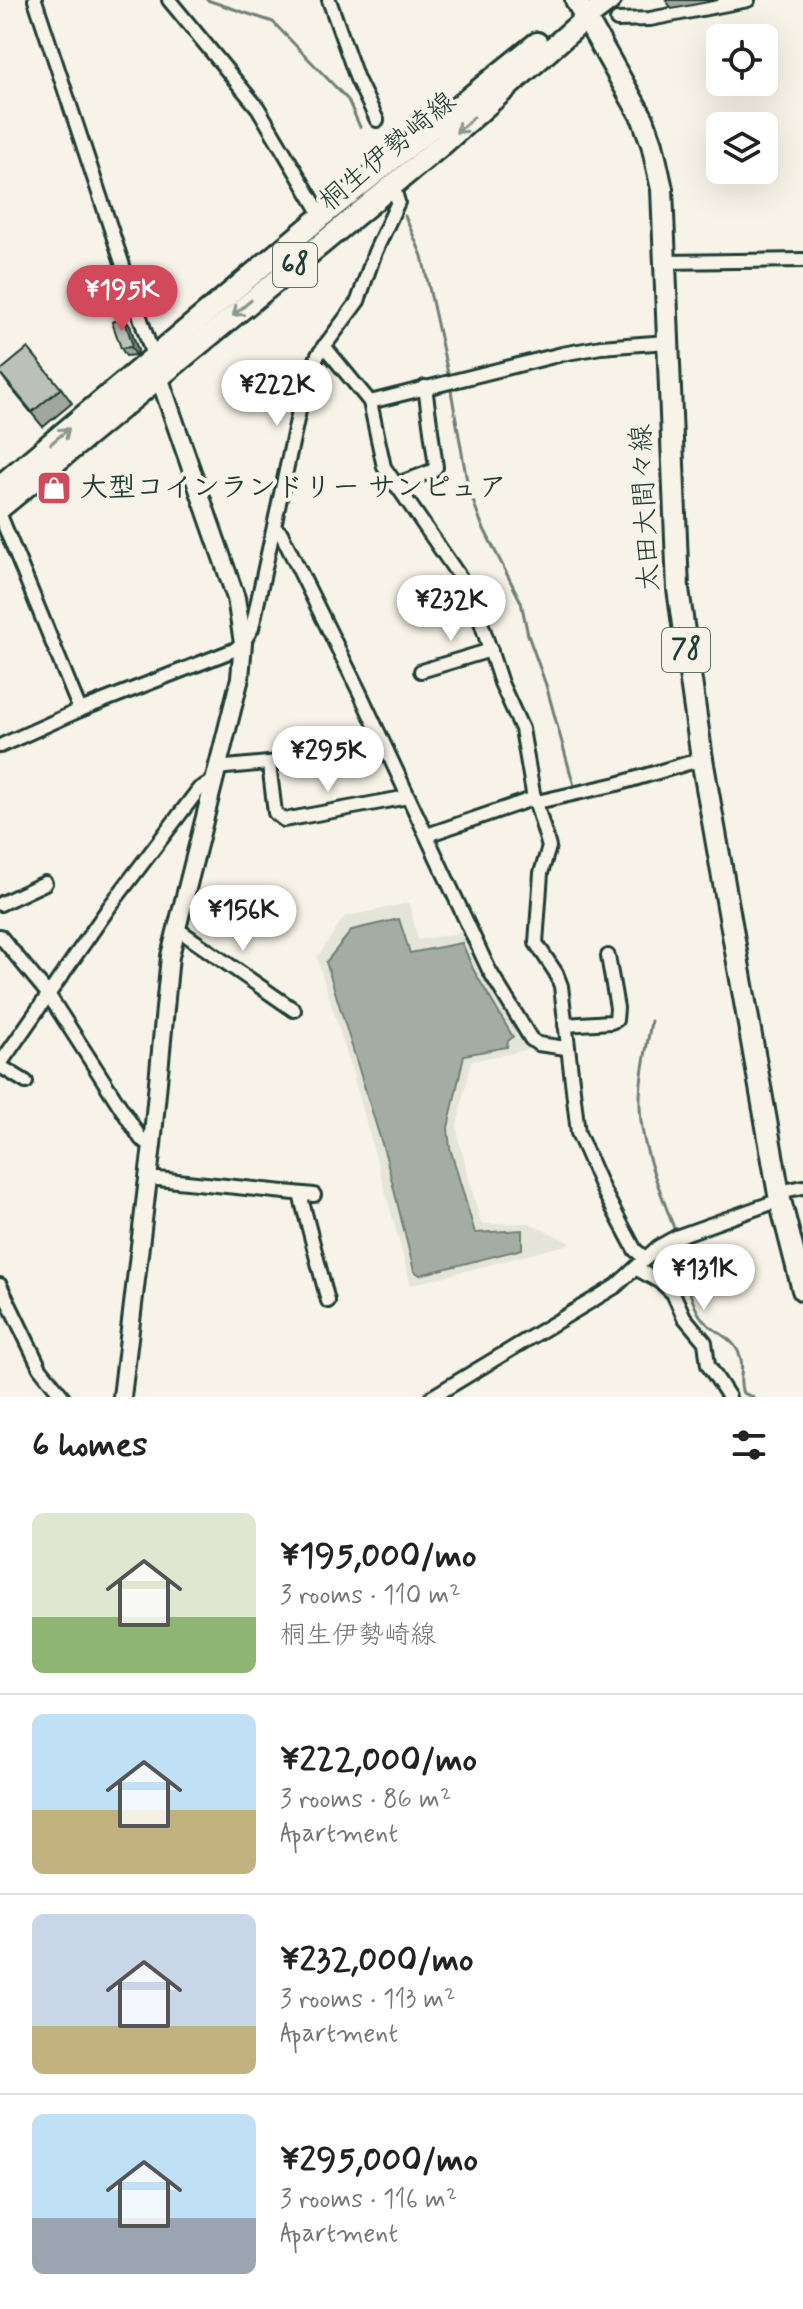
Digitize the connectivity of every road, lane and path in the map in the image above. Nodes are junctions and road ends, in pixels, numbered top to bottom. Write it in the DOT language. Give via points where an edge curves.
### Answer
graph roads {
  1 [pos="35,0"];
  2 [pos="169,0"];
  3 [pos="329,0"];
  4 [pos="610,0"];
  5 [pos="748,0"];
  6 [pos="582,6"];
  7 [pos="617,20"];
  8 [pos="377,120"];
  9 [pos="393,185"];
  10 [pos="322,216"];
  11 [pos="803,260"];
  12 [pos="665,262"];
  13 [pos="667,342"];
  14 [pos="324,346"];
  15 [pos="157,368"];
  16 [pos="425,387"];
  17 [pos="370,402"];
  18 [pos="395,485"];
  19 [pos="0,486"];
  20 [pos="0,508"];
  21 [pos="0,515"];
  22 [pos="274,528"];
  23 [pos="243,643"];
  24 [pos="491,650"];
  25 [pos="421,671"];
  26 [pos="80,710"];
  27 [pos="0,746"];
  28 [pos="387,751"];
  29 [pos="702,759"];
  30 [pos="269,764"];
  31 [pos="214,775"];
  32 [pos="408,797"];
  33 [pos="536,800"];
  34 [pos="427,835"];
  35 [pos="45,883"];
  36 [pos="0,904"];
  37 [pos="175,930"];
  38 [pos="0,936"];
  39 [pos="608,956"];
  40 [pos="48,994"];
  41 [pos="294,1010"];
  42 [pos="565,1025"];
  43 [pos="566,1048"];
  44 [pos="0,1065"];
  45 [pos="26,1082"];
  46 [pos="152,1145"];
  47 [pos="148,1178"];
  48 [pos="803,1187"];
  49 [pos="300,1194"];
  50 [pos="314,1195"];
  51 [pos="780,1196"];
  52 [pos="641,1264"];
  53 [pos="0,1285"];
  54 [pos="803,1290"];
  55 [pos="328,1301"];
  56 [pos="63,1397"];
  57 [pos="122,1397"];
  58 [pos="432,1397"];
  59 [pos="729,1397"];
  1 -- 15 [label="street"];
  2 -- 10 [label="street" via="258,108"];
  3 -- 8 [label="street"];
  4 -- 6 [label="main road, 桐生伊勢崎線 / 68"];
  5 -- 7 [label="street"];
  6 -- 9 [label="main road, 桐生伊勢崎線 / 68, one-way"];
  6 -- 10 [label="main road, 桐生伊勢崎線 / 68"];
  6 -- 12 [label="main road, 太田大間々線 / 78" via="652,144 662,189"];
  9 -- 14 [label="street" via="398,202 364,289"];
  9 -- 15 [label="main road, 桐生伊勢崎線 / 68, one-way"];
  10 -- 15 [label="main road, 桐生伊勢崎線 / 68"];
  11 -- 12 [label="street"];
  12 -- 13 [label="main road, 太田大間々線 / 78"];
  13 -- 16 [label="street" via="562,354"];
  13 -- 29 [label="main road, 太田大間々線 / 78" via="678,589"];
  14 -- 17 [label="street"];
  14 -- 22 [label="street" via="303,392"];
  19 -- 15 [label="main road, 桐生伊勢崎線 / 68, one-way"];
  15 -- 20 [label="main road, 桐生伊勢崎線 / 68"];
  15 -- 23 [label="street" via="236,598"];
  16 -- 17 [label="street"];
  16 -- 18 [label="street" via="436,467"];
  17 -- 18 [label="street" via="382,462"];
  18 -- 24 [label="street" via="466,588"];
  21 -- 26 [label="street"];
  22 -- 23 [label="street" via="252,628"];
  22 -- 28 [label="street"];
  23 -- 26 [label="street"];
  23 -- 31 [label="street" via="240,678"];
  24 -- 25 [label="street"];
  24 -- 33 [label="street" via="522,729"];
  26 -- 27 [label="street"];
  28 -- 30 [label="street" via="308,765"];
  28 -- 32 [label="street"];
  29 -- 33 [label="street"];
  29 -- 51 [label="main road, 太田大間々線 / 78"];
  30 -- 31 [label="street"];
  30 -- 32 [label="street" via="275,813 284,820"];
  31 -- 37 [label="street"];
  31 -- 40 [label="street"];
  32 -- 34 [label="street"];
  33 -- 34 [label="street"];
  33 -- 42 [label="street" via="549,847 541,873 536,943 559,978"];
  34 -- 43 [label="street" via="489,970 528,1036 538,1044"];
  35 -- 36 [label="street"];
  37 -- 41 [label="street"];
  37 -- 46 [label="street"];
  38 -- 40 [label="street"];
  39 -- 42 [label="street" via="616,1020"];
  40 -- 44 [label="street"];
  40 -- 46 [label="street" via="141,1139"];
  42 -- 43 [label="street"];
  43 -- 52 [label="street" via="575,1122 585,1154"];
  44 -- 45 [label="street"];
  46 -- 47 [label="street"];
  47 -- 49 [label="street"];
  47 -- 57 [label="street"];
  48 -- 51 [label="street"];
  49 -- 50 [label="street"];
  49 -- 55 [label="street"];
  51 -- 52 [label="street" via="676,1237"];
  51 -- 54 [label="main road, 太田大間々線 / 78"];
  52 -- 58 [label="street" via="616,1286"];
  52 -- 59 [label="street" via="673,1293 705,1342 708,1365"];
  53 -- 56 [label="street" via="40,1368"];
}
